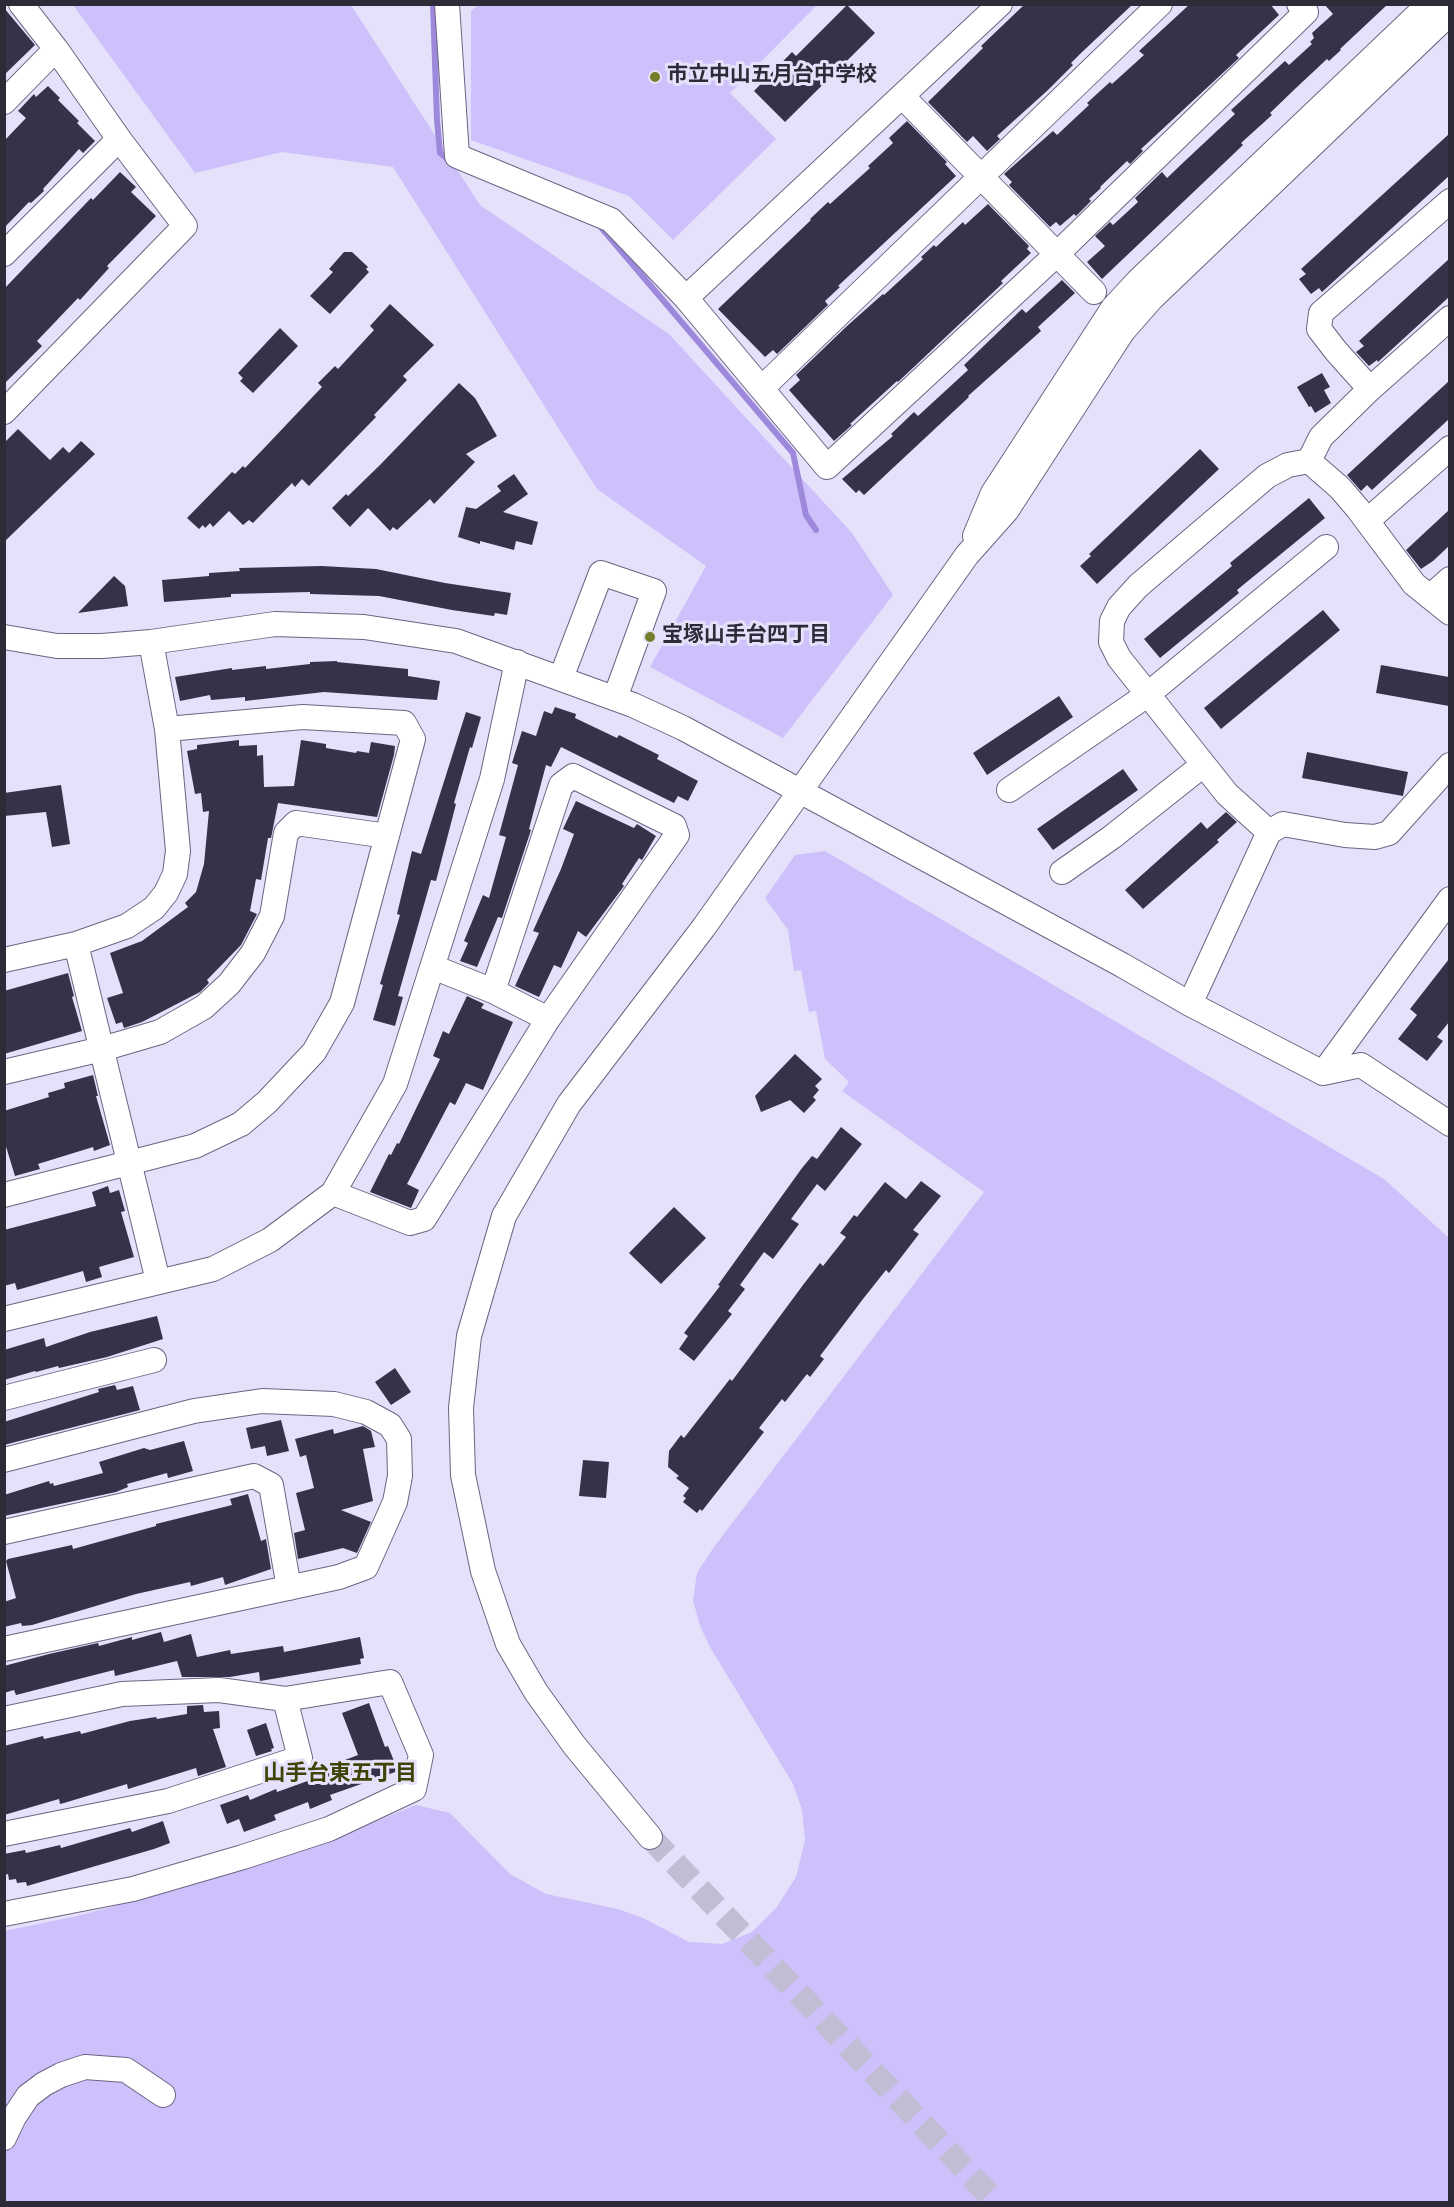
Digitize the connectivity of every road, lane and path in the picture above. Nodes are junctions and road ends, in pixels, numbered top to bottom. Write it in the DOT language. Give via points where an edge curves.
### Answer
graph roads {
  1 [pos="21,4"];
  2 [pos="447,4"];
  3 [pos="1000,4"];
  4 [pos="1160,4"];
  5 [pos="1299,4"];
  6 [pos="1429,4"];
  7 [pos="1449,13"];
  8 [pos="56,49"];
  9 [pos="902,96"];
  10 [pos="4,102"];
  11 [pos="119,139"];
  12 [pos="982,177"];
  13 [pos="1449,201"];
  14 [pos="4,254"];
  15 [pos="1058,254"];
  16 [pos="1095,292"];
  17 [pos="686,298"];
  18 [pos="1449,318"];
  19 [pos="762,388"];
  20 [pos="1370,390"];
  21 [pos="4,412"];
  22 [pos="1449,448"];
  23 [pos="1309,461"];
  24 [pos="1367,521"];
  25 [pos="1326,547"];
  26 [pos="967,555"];
  27 [pos="1449,579"];
  28 [pos="1430,597"];
  29 [pos="1449,613"];
  30 [pos="4,637"];
  31 [pos="151,642"];
  32 [pos="518,662"];
  33 [pos="561,678"];
  34 [pos="1147,695"];
  35 [pos="615,698"];
  36 [pos="167,729"];
  37 [pos="1203,765"];
  38 [pos="1449,765"];
  39 [pos="1010,790"];
  40 [pos="800,791"];
  41 [pos="1269,832"];
  42 [pos="387,836"];
  43 [pos="1062,872"];
  44 [pos="1449,898"];
  45 [pos="76,944"];
  46 [pos="4,960"];
  47 [pos="433,967"];
  48 [pos="493,991"];
  49 [pos="1190,1004"];
  50 [pos="548,1019"];
  51 [pos="102,1050"];
  52 [pos="4,1072"];
  53 [pos="1323,1072"];
  54 [pos="1449,1124"];
  55 [pos="129,1164"];
  56 [pos="333,1193"];
  57 [pos="4,1195"];
  58 [pos="158,1281"];
  59 [pos="4,1319"];
  60 [pos="154,1360"];
  61 [pos="4,1398"];
  62 [pos="4,1460"];
  63 [pos="4,1532"];
  64 [pos="290,1588"];
  65 [pos="4,1649"];
  66 [pos="285,1699"];
  67 [pos="4,1719"];
  68 [pos="4,1834"];
  69 [pos="650,1837"];
  70 [pos="4,1914"];
  71 [pos="163,2095"];
  72 [pos="4,2138"];
  1 -- 8 [label="street"];
  2 -- 17 [label="street" via="457,156 611,220"];
  3 -- 9 [label="street"];
  4 -- 12 [label="street"];
  5 -- 15 [label="street" via="1306,12"];
  6 -- 26 [label="street" via="1113,308 993,493"];
  7 -- 26 [label="street" via="1123,330 1007,510"];
  8 -- 10 [label="street"];
  8 -- 11 [label="street"];
  9 -- 12 [label="street"];
  9 -- 17 [label="street"];
  11 -- 14 [label="street"];
  11 -- 21 [label="street" via="185,226"];
  12 -- 15 [label="street"];
  12 -- 19 [label="street"];
  13 -- 20 [label="street" via="1322,313 1319,329"];
  15 -- 16 [label="street"];
  15 -- 19 [label="street" via="827,467"];
  17 -- 19 [label="street"];
  18 -- 20 [label="street"];
  20 -- 23 [label="street" via="1322,437"];
  22 -- 24 [label="street"];
  23 -- 24 [label="street" via="1340,488"];
  23 -- 34 [label="street" via="1288,465 1267,476 1138,586 1119,607 1112,621 1111,642"];
  24 -- 28 [label="street" via="1414,584"];
  25 -- 34 [label="street"];
  26 -- 40 [label="street"];
  27 -- 28 [label="street"];
  28 -- 29 [label="street"];
  30 -- 31 [label="street" via="57,646"];
  31 -- 32 [label="street" via="275,624 364,627 456,641"];
  31 -- 36 [label="street"];
  32 -- 33 [label="street"];
  32 -- 47 [label="street" via="492,779"];
  33 -- 35 [label="street"];
  33 -- 35 [label="street" via="601,573 654,591"];
  34 -- 37 [label="street"];
  34 -- 39 [label="street"];
  35 -- 40 [label="street" via="683,728"];
  36 -- 42 [label="street" via="303,717 404,723 413,740"];
  36 -- 45 [label="street" via="178,851 175,873 154,908 127,926"];
  37 -- 41 [label="street" via="1227,794"];
  37 -- 43 [label="street"];
  38 -- 41 [label="street" via="1389,833 1375,837 1345,835 1284,824"];
  40 -- 49 [label="street"];
  40 -- 69 [label="street" via="704,927 569,1104 504,1216 470,1336 461,1408 463,1475 483,1571 508,1644 574,1745"];
  41 -- 49 [label="street"];
  42 -- 51 [label="street" via="296,823 286,833 272,916 253,952 229,984 204,1007 160,1032"];
  42 -- 55 [label="street" via="342,1004 314,1052 241,1124 195,1146"];
  44 -- 53 [label="street"];
  45 -- 46 [label="street"];
  45 -- 51 [label="street"];
  47 -- 48 [label="street"];
  47 -- 56 [label="street" via="395,1084"];
  48 -- 50 [label="street"];
  48 -- 50 [label="street" via="561,785 573,776 674,826 677,835"];
  49 -- 53 [label="street"];
  50 -- 56 [label="street" via="424,1219 410,1223"];
  51 -- 52 [label="street"];
  51 -- 55 [label="street"];
  53 -- 54 [label="street" via="1361,1065"];
  55 -- 57 [label="street"];
  55 -- 58 [label="street"];
  56 -- 58 [label="street" via="270,1240 213,1269"];
  58 -- 59 [label="street"];
  60 -- 61 [label="street"];
  62 -- 64 [label="street" via="194,1411 262,1401 334,1404 366,1412 390,1425 399,1439 400,1476 395,1502 366,1568"];
  63 -- 64 [label="street" via="254,1476 271,1485"];
  64 -- 65 [label="street"];
  66 -- 67 [label="street" via="219,1690 122,1694"];
  66 -- 68 [label="street" via="300,1758 168,1801"];
  66 -- 70 [label="street" via="390,1682 421,1755 414,1789 329,1829 243,1857 133,1889"];
  71 -- 72 [label="street" via="126,2070 85,2067 61,2074 28,2096"];
}
